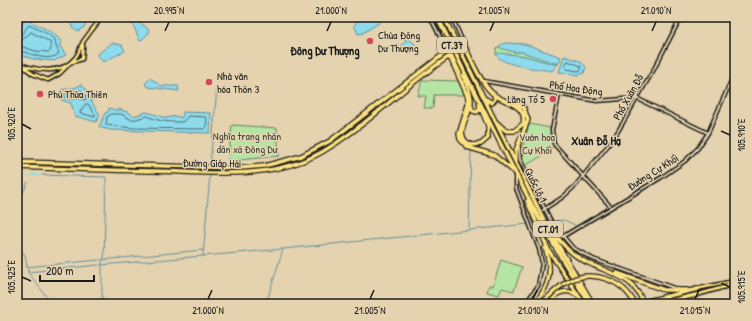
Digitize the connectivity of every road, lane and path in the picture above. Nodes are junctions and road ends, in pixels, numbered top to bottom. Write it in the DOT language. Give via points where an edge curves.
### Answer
graph roads {
  1 [pos="102,17"];
  2 [pos="430,17"];
  3 [pos="437,17"];
  4 [pos="445,17"];
  5 [pos="452,17"];
  6 [pos="681,17"];
  7 [pos="462,40"];
  8 [pos="83,42"];
  9 [pos="465,46"];
  10 [pos="447,50"];
  11 [pos="449,56"];
  12 [pos="17,63"];
  13 [pos="70,63"];
  14 [pos="21,64"];
  15 [pos="470,70"];
  16 [pos="735,72"];
  17 [pos="469,80"];
  18 [pos="484,81"];
  19 [pos="475,93"];
  20 [pos="494,94"];
  21 [pos="559,94"];
  22 [pos="502,98"];
  23 [pos="636,98"];
  24 [pos="486,99"];
  25 [pos="632,99"];
  26 [pos="634,102"];
  27 [pos="471,106"];
  28 [pos="488,108"];
  29 [pos="495,121"];
  30 [pos="708,133"];
  31 [pos="522,137"];
  32 [pos="17,162"];
  33 [pos="56,164"];
  34 [pos="17,168"];
  35 [pos="56,168"];
  36 [pos="519,169"];
  37 [pos="516,174"];
  38 [pos="582,176"];
  39 [pos="523,191"];
  40 [pos="534,200"];
  41 [pos="611,207"];
  42 [pos="544,210"];
  43 [pos="540,234"];
  44 [pos="562,237"];
  45 [pos="602,268"];
  46 [pos="735,281"];
  47 [pos="735,284"];
  48 [pos="698,289"];
  49 [pos="686,290"];
  50 [pos="696,295"];
  51 [pos="687,298"];
  52 [pos="525,304"];
  53 [pos="534,304"];
  54 [pos="542,304"];
  55 [pos="551,304"];
  56 [pos="584,304"];
  57 [pos="590,304"];
  58 [pos="593,304"];
  59 [pos="634,304"];
  60 [pos="644,304"];
  61 [pos="656,304"];
  62 [pos="673,304"];
  63 [pos="678,304"];
  1 -- 8 [label="main road"];
  2 -- 10 [label="street"];
  3 -- 17 [label="highway, Quốc lộ 1 / CT.37, bridge"];
  4 -- 15 [label="highway, CT.37, bridge"];
  5 -- 7 [label="street"];
  6 -- 23 [label="street, Phố Xuân Đỗ"];
  7 -- 9 [label="highway"];
  7 -- 10 [label="highway, Đường Giáp Hải"];
  8 -- 13 [label="main road"];
  8 -- 13 [label="main road" via="82,58"];
  9 -- 11 [label="highway, Đường Giáp Hải"];
  9 -- 18 [label="highway"];
  10 -- 11 [label="highway"];
  10 -- 33 [label="highway, Đường Giáp Hải" via="330,141 301,156 264,166 240,168"];
  11 -- 27 [label="highway" via="453,58 469,90"];
  11 -- 35 [label="highway, Đường Giáp Hải" via="323,151 279,168 238,173"];
  11 -- 37 [label="highway" via="468,97 468,105 460,126 460,139 467,146 494,155"];
  12 -- 14 [label="main road"];
  13 -- 14 [label="main road" via="54,70"];
  13 -- 14 [label="main road" via="48,80 33,74"];
  15 -- 24 [label="main road"];
  15 -- 28 [label="highway, Quốc lộ 1 / CT.37"];
  16 -- 30 [label="street, Đường Cự Khối"];
  17 -- 19 [label="highway, Quốc lộ 1 / CT.01"];
  18 -- 20 [label="highway"];
  18 -- 21 [label="street, Phố Hoa Động"];
  19 -- 27 [label="highway" via="479,110 474,112"];
  19 -- 27 [label="highway" via="487,124 488,135 483,143 476,146 467,143 462,134"];
  19 -- 37 [label="highway, Quốc lộ 1 / CT.01"];
  20 -- 22 [label="highway"];
  20 -- 24 [label="highway" via="495,99 492,103"];
  21 -- 25 [label="street, Phố Hoa Động" via="597,101"];
  21 -- 38 [label="street" via="552,130 553,141"];
  22 -- 29 [label="highway" via="520,109 524,116 523,124 518,130 510,132"];
  22 -- 31 [label="highway" via="517,103 526,112 528,120"];
  23 -- 25 [label="street, Phố Hoa Động"];
  23 -- 26 [label="street, Phố Xuân Đỗ"];
  23 -- 30 [label="street"];
  24 -- 28 [label="main road"];
  25 -- 26 [label="street"];
  26 -- 38 [label="street, Phố Xuân Đỗ" via="614,138"];
  28 -- 29 [label="highway, Quốc lộ 1 / CT.01"];
  29 -- 36 [label="highway, Quốc lộ 1 / CT.01"];
  30 -- 41 [label="street, Đường Cự Khối" via="698,148 678,167"];
  31 -- 36 [label="highway" via="515,154"];
  31 -- 42 [label="street" via="519,146 520,160"];
  32 -- 33 [label="highway, Đường Giáp Hải"];
  33 -- 35 [label="highway"];
  34 -- 35 [label="highway, Đường Giáp Hải"];
  36 -- 40 [label="highway, Quốc lộ 1 / CT.01"];
  37 -- 39 [label="highway, Quốc lộ 1 / CT.01"];
  37 -- 52 [label="street" via="516,188 529,220 542,270 538,286"];
  38 -- 41 [label="street"];
  38 -- 42 [label="street, Phố Xuân Đỗ" via="563,197"];
  39 -- 43 [label="highway"];
  39 -- 57 [label="highway, Quốc lộ 1 / CT.01"];
  40 -- 45 [label="highway" via="562,245 577,257"];
  40 -- 58 [label="highway, Quốc lộ 1 / CT.01" via="554,240"];
  41 -- 44 [label="street, Đường Cự Khối"];
  42 -- 44 [label="street"];
  43 -- 53 [label="highway" via="548,256 550,272 547,286"];
  43 -- 56 [label="highway" via="557,266"];
  44 -- 49 [label="street" via="576,250 593,260"];
  45 -- 49 [label="highway" via="658,288 670,291"];
  45 -- 60 [label="highway, bridge" via="632,285"];
  46 -- 48 [label="main road"];
  47 -- 50 [label="main road"];
  48 -- 49 [label="main road"];
  48 -- 59 [label="highway"];
  50 -- 51 [label="highway"];
  50 -- 61 [label="highway"];
  51 -- 62 [label="highway"];
  51 -- 63 [label="street"];
  54 -- 59 [label="highway, bridge" via="566,283 579,277 592,276 618,284 629,294"];
  55 -- 56 [label="highway" via="555,296 565,291 575,294"];
}
